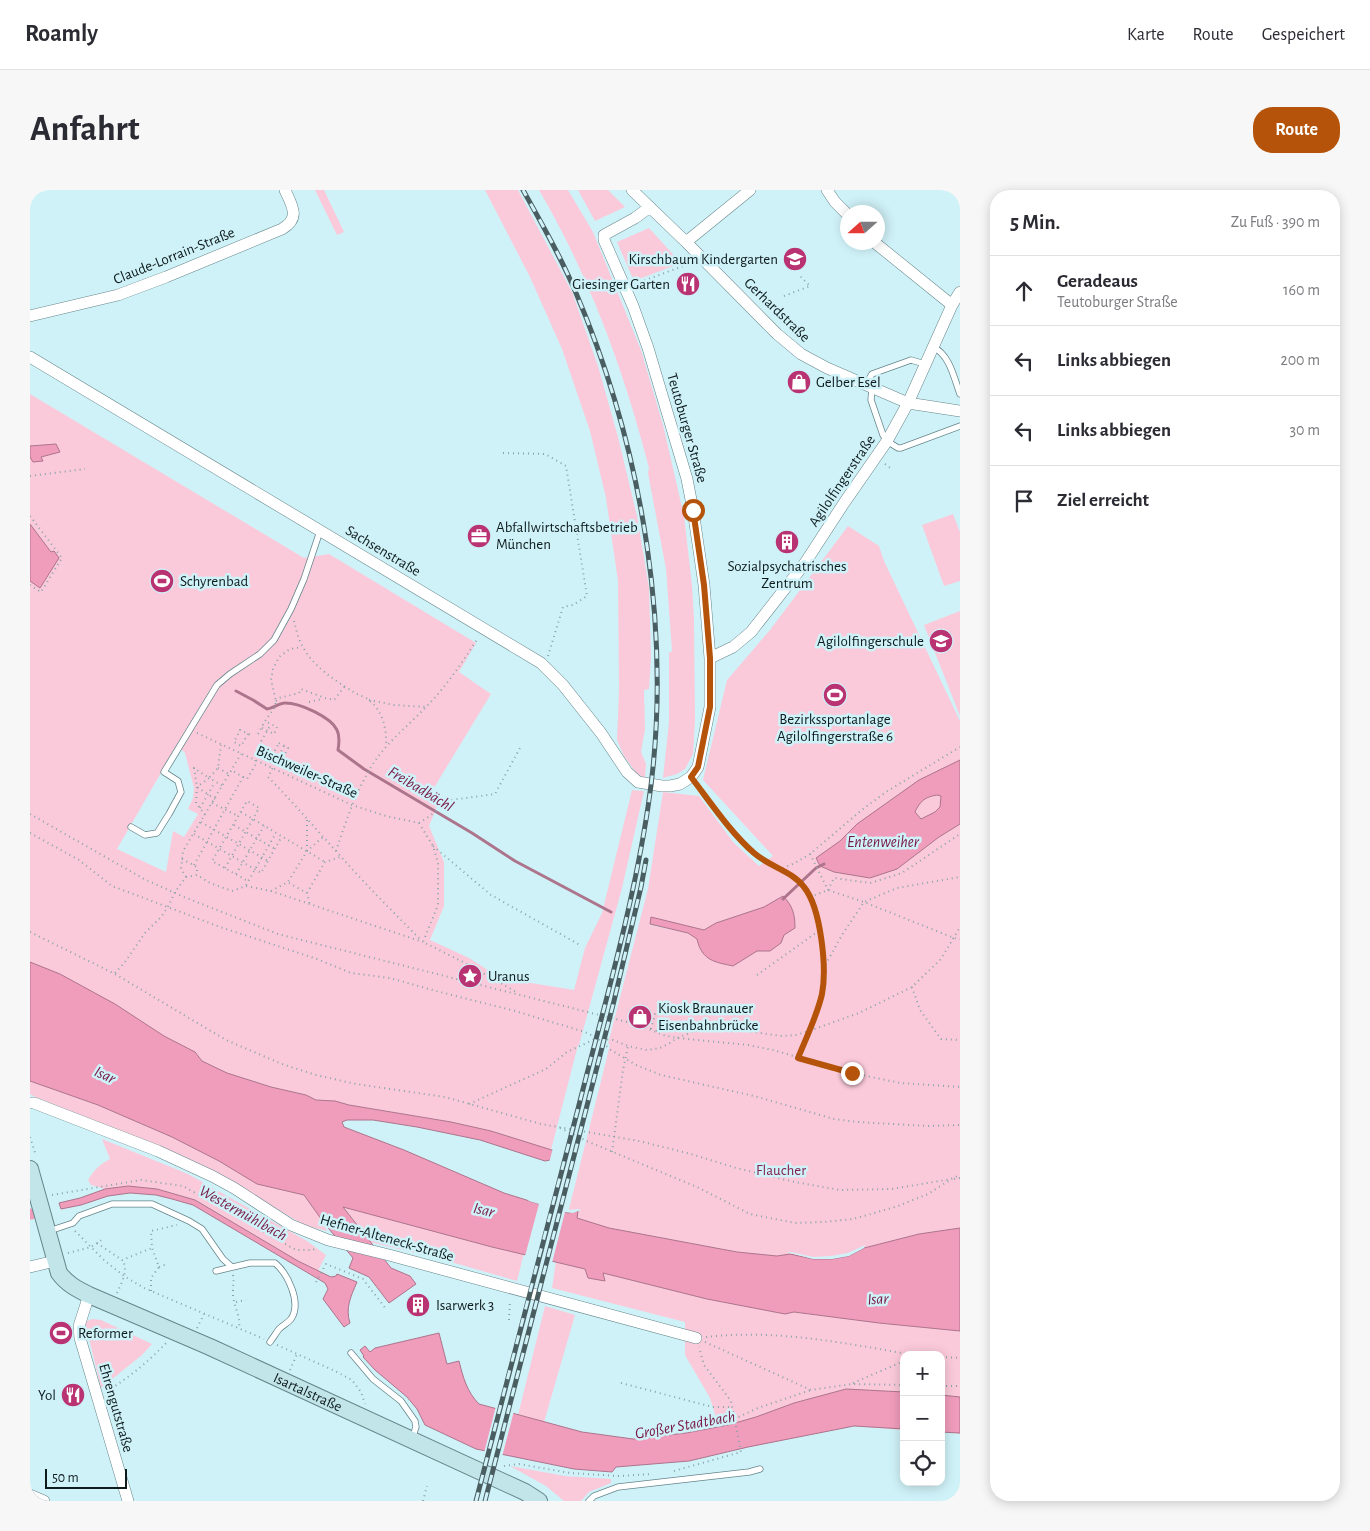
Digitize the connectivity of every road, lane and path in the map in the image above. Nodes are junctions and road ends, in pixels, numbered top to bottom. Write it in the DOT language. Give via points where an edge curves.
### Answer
graph roads {
  1 [pos="285,190"];
  2 [pos="632,190"];
  3 [pos="750,190"];
  4 [pos="827,190"];
  5 [pos="650,206"];
  6 [pos="840,207"];
  7 [pos="686,242"];
  8 [pos="884,250"];
  9 [pos="686,265"];
  10 [pos="800,276"];
  11 [pos="633,284"];
  12 [pos="960,292"];
  13 [pos="784,296"];
  14 [pos="952,305"];
  15 [pos="30,316"];
  16 [pos="933,347"];
  17 [pos="30,357"];
  18 [pos="925,364"];
  19 [pos="869,386"];
  20 [pos="960,394"];
  21 [pos="908,403"];
  22 [pos="960,411"];
  23 [pos="960,426"];
  24 [pos="887,441"];
  25 [pos="503,453"];
  26 [pos="885,464"];
  27 [pos="85,469"];
  28 [pos="893,470"];
  29 [pos="30,476"];
  30 [pos="30,516"];
  31 [pos="320,531"];
  32 [pos="30,586"];
  33 [pos="290,609"];
  34 [pos="483,628"];
  35 [pos="303,647"];
  36 [pos="710,658"];
  37 [pos="541,663"];
  38 [pos="344,686"];
  39 [pos="325,698"];
  40 [pos="369,700"];
  41 [pos="276,701"];
  42 [pos="309,702"];
  43 [pos="426,707"];
  44 [pos="265,721"];
  45 [pos="271,724"];
  46 [pos="261,728"];
  47 [pos="190,729"];
  48 [pos="267,730"];
  49 [pos="258,734"];
  50 [pos="250,735"];
  51 [pos="221,745"];
  52 [pos="284,746"];
  53 [pos="386,746"];
  54 [pos="521,746"];
  55 [pos="960,747"];
  56 [pos="275,750"];
  57 [pos="280,753"];
  58 [pos="241,754"];
  59 [pos="284,755"];
  60 [pos="276,760"];
  61 [pos="256,761"];
  62 [pos="218,768"];
  63 [pos="272,768"];
  64 [pos="232,770"];
  65 [pos="230,775"];
  66 [pos="243,776"];
  67 [pos="691,777"];
  68 [pos="209,778"];
  69 [pos="216,782"];
  70 [pos="223,786"];
  71 [pos="197,787"];
  72 [pos="208,794"];
  73 [pos="215,799"];
  74 [pos="212,803"];
  75 [pos="352,805"];
  76 [pos="200,808"];
  77 [pos="224,810"];
  78 [pos="240,812"];
  79 [pos="30,814"];
  80 [pos="205,815"];
  81 [pos="238,816"];
  82 [pos="307,818"];
  83 [pos="253,819"];
  84 [pos="201,822"];
  85 [pos="419,822"];
  86 [pos="233,825"];
  87 [pos="264,826"];
  88 [pos="131,827"];
  89 [pos="214,829"];
  90 [pos="245,832"];
  91 [pos="30,833"];
  92 [pos="276,833"];
  93 [pos="194,834"];
  94 [pos="960,834"];
  95 [pos="226,836"];
  96 [pos="282,836"];
  97 [pos="323,836"];
  98 [pos="257,838"];
  99 [pos="207,842"];
  100 [pos="238,844"];
  101 [pos="269,845"];
  102 [pos="433,846"];
  103 [pos="219,848"];
  104 [pos="275,849"];
  105 [pos="250,850"];
  106 [pos="307,851"];
  107 [pos="336,852"];
  108 [pos="810,854"];
  109 [pos="231,856"];
  110 [pos="341,857"];
  111 [pos="181,858"];
  112 [pos="262,858"];
  113 [pos="268,861"];
  114 [pos="243,862"];
  115 [pos="325,862"];
  116 [pos="194,865"];
  117 [pos="224,868"];
  118 [pos="255,870"];
  119 [pos="778,870"];
  120 [pos="236,874"];
  121 [pos="197,875"];
  122 [pos="186,877"];
  123 [pos="960,877"];
  124 [pos="248,881"];
  125 [pos="288,882"];
  126 [pos="246,886"];
  127 [pos="828,890"];
  128 [pos="271,891"];
  129 [pos="175,892"];
  130 [pos="307,893"];
  131 [pos="810,897"];
  132 [pos="864,902"];
  133 [pos="310,905"];
  134 [pos="168,907"];
  135 [pos="960,927"];
  136 [pos="820,930"];
  137 [pos="30,932"];
  138 [pos="954,938"];
  139 [pos="960,939"];
  140 [pos="423,942"];
  141 [pos="580,945"];
  142 [pos="823,969"];
  143 [pos="115,974"];
  144 [pos="757,975"];
  145 [pos="912,987"];
  146 [pos="520,995"];
  147 [pos="656,1010"];
  148 [pos="651,1030"];
  149 [pos="700,1030"];
  150 [pos="809,1031"];
  151 [pos="656,1032"];
  152 [pos="597,1038"];
  153 [pos="677,1038"];
  154 [pos="960,1040"];
  155 [pos="628,1046"];
  156 [pos="625,1058"];
  157 [pos="798,1058"];
  158 [pos="960,1086"];
  159 [pos="30,1103"];
  160 [pos="468,1104"];
  161 [pos="960,1125"];
  162 [pos="558,1126"];
  163 [pos="614,1136"];
  164 [pos="612,1152"];
  165 [pos="30,1169"];
  166 [pos="960,1176"];
  167 [pos="951,1179"];
  168 [pos="47,1196"];
  169 [pos="190,1221"];
  170 [pos="55,1229"];
  171 [pos="103,1239"];
  172 [pos="332,1241"];
  173 [pos="97,1243"];
  174 [pos="91,1247"];
  175 [pos="152,1248"];
  176 [pos="59,1258"];
  177 [pos="122,1260"];
  178 [pos="167,1264"];
  179 [pos="159,1266"];
  180 [pos="30,1267"];
  181 [pos="232,1268"];
  182 [pos="216,1271"];
  183 [pos="124,1276"];
  184 [pos="316,1282"];
  185 [pos="510,1288"];
  186 [pos="151,1291"];
  187 [pos="89,1295"];
  188 [pos="116,1295"];
  189 [pos="246,1300"];
  190 [pos="235,1302"];
  191 [pos="386,1308"];
  192 [pos="204,1314"];
  193 [pos="509,1320"];
  194 [pos="239,1328"];
  195 [pos="196,1330"];
  196 [pos="696,1338"];
  197 [pos="169,1341"];
  198 [pos="270,1342"];
  199 [pos="351,1353"];
  200 [pos="900,1353"];
  201 [pos="297,1354"];
  202 [pos="945,1357"];
  203 [pos="960,1358"];
  204 [pos="900,1363"];
  205 [pos="290,1370"];
  206 [pos="621,1383"];
  207 [pos="852,1384"];
  208 [pos="900,1385"];
  209 [pos="945,1386"];
  210 [pos="960,1386"];
  211 [pos="811,1390"];
  212 [pos="97,1398"];
  213 [pos="365,1404"];
  214 [pos="732,1407"];
  215 [pos="734,1419"];
  216 [pos="411,1440"];
  217 [pos="504,1466"];
  218 [pos="760,1469"];
  219 [pos="669,1472"];
  220 [pos="659,1473"];
  221 [pos="427,1486"];
  222 [pos="30,1495"];
  223 [pos="44,1501"];
  224 [pos="128,1501"];
  225 [pos="423,1501"];
  226 [pos="539,1501"];
  227 [pos="589,1501"];
  1 -- 15 [label="street, Claude-Lorrain-Straße" via="294,215 290,224 282,229 118,295"];
  2 -- 5 [label="street, Gerhardstraße"];
  3 -- 7 [label="street"];
  4 -- 6 [label="street"];
  5 -- 7 [label="street, Gerhardstraße"];
  5 -- 36 [label="street, Teutoburger Straße" via="635,218 608,231 604,240 648,348 688,486 704,585"];
  7 -- 19 [label="street, Gerhardstraße" via="790,346 827,368"];
  8 -- 14 [label="street"];
  9 -- 11 [label="path"];
  10 -- 13 [label="path" via="810,286"];
  12 -- 14 [label="street, Agilolfingerstraße"];
  14 -- 16 [label="street, Agilolfingerstraße"];
  16 -- 18 [label="street, Agilolfingerstraße"];
  16 -- 20 [label="lane" via="946,356"];
  17 -- 31 [label="street, Sachsenstraße"];
  18 -- 19 [label="lane" via="911,360 872,374 868,378"];
  18 -- 21 [label="street, Agilolfingerstraße"];
  19 -- 21 [label="street, Gerhardstraße"];
  19 -- 24 [label="lane"];
  21 -- 22 [label="street, Gerhardstraße"];
  21 -- 24 [label="street, Agilolfingerstraße"];
  23 -- 24 [label="lane" via="901,448"];
  24 -- 36 [label="street, Agilolfingerstraße" via="805,563 751,632 733,647"];
  25 -- 37 [label="path" via="545,454 566,466 587,596 563,608 547,658"];
  26 -- 28 [label="path"];
  27 -- 29 [label="path"];
  30 -- 32 [label="path" via="62,558 41,592"];
  31 -- 33 [label="lane"];
  31 -- 34 [label="street, Sachsenstraße"];
  33 -- 35 [label="path"];
  33 -- 47 [label="lane" via="274,640 217,686"];
  34 -- 37 [label="street, Sachsenstraße"];
  34 -- 43 [label="path" via="452,678"];
  35 -- 38 [label="path" via="321,669"];
  35 -- 41 [label="path" via="290,649 279,657 271,680"];
  36 -- 67 [label="street, Teutoburger Straße" via="710,707 698,767"];
  37 -- 67 [label="street, Sachsenstraße" via="563,685 602,733 626,772 638,782 670,786"];
  38 -- 39 [label="path" via="334,700"];
  38 -- 40 [label="path"];
  39 -- 41 [label="path" via="302,689"];
  39 -- 42 [label="path"];
  40 -- 43 [label="path"];
  40 -- 53 [label="path" via="384,721"];
  41 -- 44 [label="path"];
  43 -- 53 [label="path"];
  44 -- 45 [label="path"];
  44 -- 46 [label="path"];
  45 -- 48 [label="path"];
  45 -- 48 [label="path" via="277,728 274,734"];
  46 -- 48 [label="path"];
  46 -- 49 [label="path"];
  47 -- 51 [label="path, Bischweiler-Straße"];
  47 -- 88 [label="lane" via="164,772 178,781 181,792 169,814 157,833 145,835"];
  48 -- 61 [label="path" via="259,745 263,747"];
  50 -- 50 [label="path" via="242,746 234,742 240,730"];
  51 -- 58 [label="path, Bischweiler-Straße"];
  51 -- 62 [label="path"];
  52 -- 56 [label="path" via="279,743"];
  52 -- 57 [label="path"];
  52 -- 59 [label="path" via="288,748"];
  53 -- 75 [label="path"];
  54 -- 85 [label="path" via="495,794 451,800"];
  55 -- 108 [label="path" via="886,792"];
  56 -- 57 [label="path"];
  56 -- 60 [label="path" via="271,758"];
  57 -- 59 [label="path"];
  57 -- 60 [label="path"];
  58 -- 61 [label="path, Bischweiler-Straße"];
  58 -- 64 [label="path"];
  59 -- 60 [label="path" via="281,762"];
  60 -- 63 [label="path"];
  61 -- 63 [label="path, Bischweiler-Straße"];
  61 -- 66 [label="path" via="247,779"];
  62 -- 65 [label="path"];
  62 -- 68 [label="path"];
  63 -- 75 [label="path, Bischweiler-Straße"];
  63 -- 82 [label="path" via="268,777"];
  64 -- 65 [label="path"];
  64 -- 66 [label="path"];
  65 -- 70 [label="path"];
  66 -- 77 [label="path"];
  67 -- 119 [label="path" via="736,835"];
  68 -- 69 [label="path"];
  68 -- 71 [label="path"];
  68 -- 71 [label="path" via="194,768"];
  69 -- 70 [label="path"];
  69 -- 72 [label="path"];
  70 -- 73 [label="path"];
  71 -- 72 [label="path"];
  71 -- 76 [label="path" via="196,803"];
  72 -- 73 [label="path"];
  72 -- 76 [label="path"];
  73 -- 74 [label="path"];
  74 -- 77 [label="path"];
  74 -- 80 [label="path"];
  75 -- 85 [label="path, Bischweiler-Straße"];
  75 -- 107 [label="path"];
  76 -- 80 [label="path"];
  77 -- 81 [label="path"];
  77 -- 89 [label="path"];
  78 -- 81 [label="path"];
  78 -- 83 [label="path"];
  78 -- 83 [label="path" via="247,800 260,808"];
  79 -- 129 [label="path" via="144,879"];
  80 -- 84 [label="path"];
  81 -- 86 [label="path"];
  82 -- 97 [label="path"];
  82 -- 106 [label="path"];
  83 -- 87 [label="path"];
  83 -- 90 [label="path"];
  84 -- 89 [label="path"];
  84 -- 93 [label="path"];
  85 -- 102 [label="path"];
  86 -- 90 [label="path"];
  86 -- 95 [label="path"];
  87 -- 92 [label="path"];
  87 -- 98 [label="path"];
  89 -- 95 [label="path"];
  89 -- 99 [label="path"];
  90 -- 98 [label="path"];
  90 -- 100 [label="path"];
  91 -- 134 [label="path" via="78,860 112,886"];
  92 -- 96 [label="path"];
  92 -- 101 [label="path"];
  93 -- 99 [label="path"];
  93 -- 111 [label="path"];
  94 -- 127 [label="path" via="902,873 870,883 834,878"];
  95 -- 100 [label="path"];
  95 -- 103 [label="path"];
  96 -- 104 [label="path"];
  96 -- 106 [label="path"];
  97 -- 106 [label="path"];
  97 -- 107 [label="path"];
  98 -- 101 [label="path"];
  98 -- 105 [label="path"];
  99 -- 103 [label="path"];
  99 -- 116 [label="path"];
  100 -- 105 [label="path"];
  100 -- 109 [label="path"];
  101 -- 104 [label="path"];
  101 -- 112 [label="path"];
  102 -- 140 [label="path" via="438,863 438,905"];
  102 -- 141 [label="path" via="491,895"];
  103 -- 109 [label="path"];
  103 -- 117 [label="path" via="212,861"];
  104 -- 113 [label="path"];
  105 -- 112 [label="path"];
  105 -- 114 [label="path"];
  106 -- 115 [label="path"];
  106 -- 125 [label="path"];
  107 -- 110 [label="path"];
  108 -- 119 [label="path"];
  108 -- 127 [label="path"];
  109 -- 114 [label="path"];
  109 -- 117 [label="path"];
  110 -- 115 [label="path"];
  110 -- 140 [label="path"];
  111 -- 116 [label="path"];
  111 -- 122 [label="path" via="181,869"];
  112 -- 113 [label="path"];
  112 -- 118 [label="path"];
  113 -- 118 [label="path" via="261,873"];
  114 -- 118 [label="path"];
  114 -- 120 [label="path"];
  115 -- 130 [label="path"];
  116 -- 121 [label="path"];
  117 -- 120 [label="path"];
  118 -- 124 [label="path"];
  119 -- 131 [label="path" via="795,877"];
  120 -- 124 [label="path"];
  121 -- 122 [label="path"];
  121 -- 126 [label="path" via="232,890"];
  122 -- 129 [label="path"];
  123 -- 132 [label="path" via="897,888"];
  124 -- 126 [label="path"];
  125 -- 128 [label="path"];
  125 -- 130 [label="path"];
  126 -- 128 [label="path"];
  127 -- 131 [label="path"];
  127 -- 132 [label="path"];
  128 -- 133 [label="path"];
  129 -- 134 [label="path"];
  129 -- 146 [label="path" via="278,934"];
  130 -- 133 [label="path"];
  131 -- 136 [label="path"];
  132 -- 138 [label="path"];
  132 -- 142 [label="path"];
  133 -- 140 [label="path"];
  134 -- 143 [label="path" via="145,932"];
  134 -- 152 [label="path" via="351,974 390,978 515,1010"];
  135 -- 138 [label="path"];
  136 -- 142 [label="path"];
  136 -- 144 [label="path"];
  137 -- 143 [label="path"];
  138 -- 139 [label="path"];
  138 -- 145 [label="path" via="940,959"];
  140 -- 146 [label="path"];
  142 -- 150 [label="path" via="822,994"];
  143 -- 160 [label="path" via="226,1040 282,1064 356,1084 445,1097"];
  145 -- 150 [label="path" via="859,1014"];
  145 -- 154 [label="path" via="920,1010 942,1039"];
  146 -- 148 [label="path"];
  147 -- 148 [label="path"];
  148 -- 151 [label="path"];
  149 -- 150 [label="path" via="782,1036"];
  149 -- 151 [label="path" via="664,1027"];
  149 -- 153 [label="path"];
  150 -- 157 [label="path"];
  151 -- 153 [label="path"];
  152 -- 155 [label="path"];
  152 -- 156 [label="path"];
  152 -- 160 [label="path" via="566,1052 546,1068"];
  153 -- 155 [label="path" via="654,1049"];
  153 -- 157 [label="path" via="748,1045"];
  155 -- 156 [label="path"];
  156 -- 161 [label="path" via="662,1075 834,1119 927,1126"];
  156 -- 163 [label="path"];
  157 -- 158 [label="path" via="900,1083"];
  159 -- 172 [label="street, Hefner-Alteneck-Straße" via="158,1152 234,1188 291,1224"];
  160 -- 162 [label="path"];
  162 -- 163 [label="path"];
  162 -- 164 [label="path"];
  163 -- 164 [label="path"];
  163 -- 167 [label="path" via="794,1182 840,1190 892,1189"];
  164 -- 167 [label="path" via="697,1187 750,1214 795,1223 853,1219 880,1212 928,1194"];
  165 -- 176 [label="main road, Isartalstraße"];
  166 -- 167 [label="path"];
  168 -- 172 [label="path" via="141,1180 183,1186 296,1250 313,1250"];
  169 -- 170 [label="lane" via="152,1204 112,1204"];
  169 -- 175 [label="path" via="151,1231"];
  169 -- 181 [label="lane" via="202,1228"];
  170 -- 174 [label="path" via="73,1229"];
  171 -- 173 [label="path"];
  172 -- 185 [label="street, Hefner-Alteneck-Straße"];
  173 -- 174 [label="path"];
  173 -- 177 [label="path"];
  174 -- 176 [label="path"];
  174 -- 183 [label="path"];
  175 -- 177 [label="path"];
  175 -- 179 [label="path"];
  176 -- 180 [label="street"];
  176 -- 187 [label="main road, Isartalstraße" via="59,1273 68,1283"];
  177 -- 183 [label="path"];
  178 -- 179 [label="path"];
  179 -- 186 [label="path" via="151,1278"];
  181 -- 182 [label="lane"];
  181 -- 190 [label="path"];
  181 -- 198 [label="lane" via="250,1263 275,1263 283,1270 296,1310"];
  183 -- 186 [label="path"];
  183 -- 188 [label="path"];
  184 -- 191 [label="path" via="326,1264 363,1279"];
  185 -- 193 [label="path"];
  185 -- 196 [label="street, Hefner-Alteneck-Straße"];
  186 -- 192 [label="path"];
  187 -- 212 [label="street, Ehrengutstraße" via="79,1326"];
  187 -- 216 [label="main road, Isartalstraße"];
  189 -- 190 [label="path"];
  190 -- 194 [label="path"];
  192 -- 194 [label="path"];
  192 -- 195 [label="path"];
  194 -- 198 [label="path"];
  196 -- 200 [label="path" via="730,1334 786,1336"];
  196 -- 211 [label="path"];
  196 -- 214 [label="path" via="704,1364"];
  197 -- 212 [label="path" via="128,1378"];
  198 -- 201 [label="path"];
  199 -- 216 [label="lane" via="373,1379 401,1401 415,1421"];
  201 -- 205 [label="path"];
  201 -- 213 [label="path" via="352,1380 362,1392"];
  202 -- 203 [label="path"];
  204 -- 207 [label="path"];
  206 -- 214 [label="path" via="713,1407"];
  207 -- 208 [label="path"];
  207 -- 211 [label="path"];
  209 -- 210 [label="path"];
  211 -- 215 [label="path"];
  212 -- 224 [label="street, Ehrengutstraße"];
  214 -- 215 [label="path"];
  215 -- 219 [label="path" via="741,1452"];
  216 -- 226 [label="main road, Isartalstraße"];
  217 -- 220 [label="path" via="519,1464 570,1473 619,1476"];
  218 -- 227 [label="lane" via="618,1487"];
  221 -- 225 [label="path"];
  222 -- 223 [label="street"];
}
